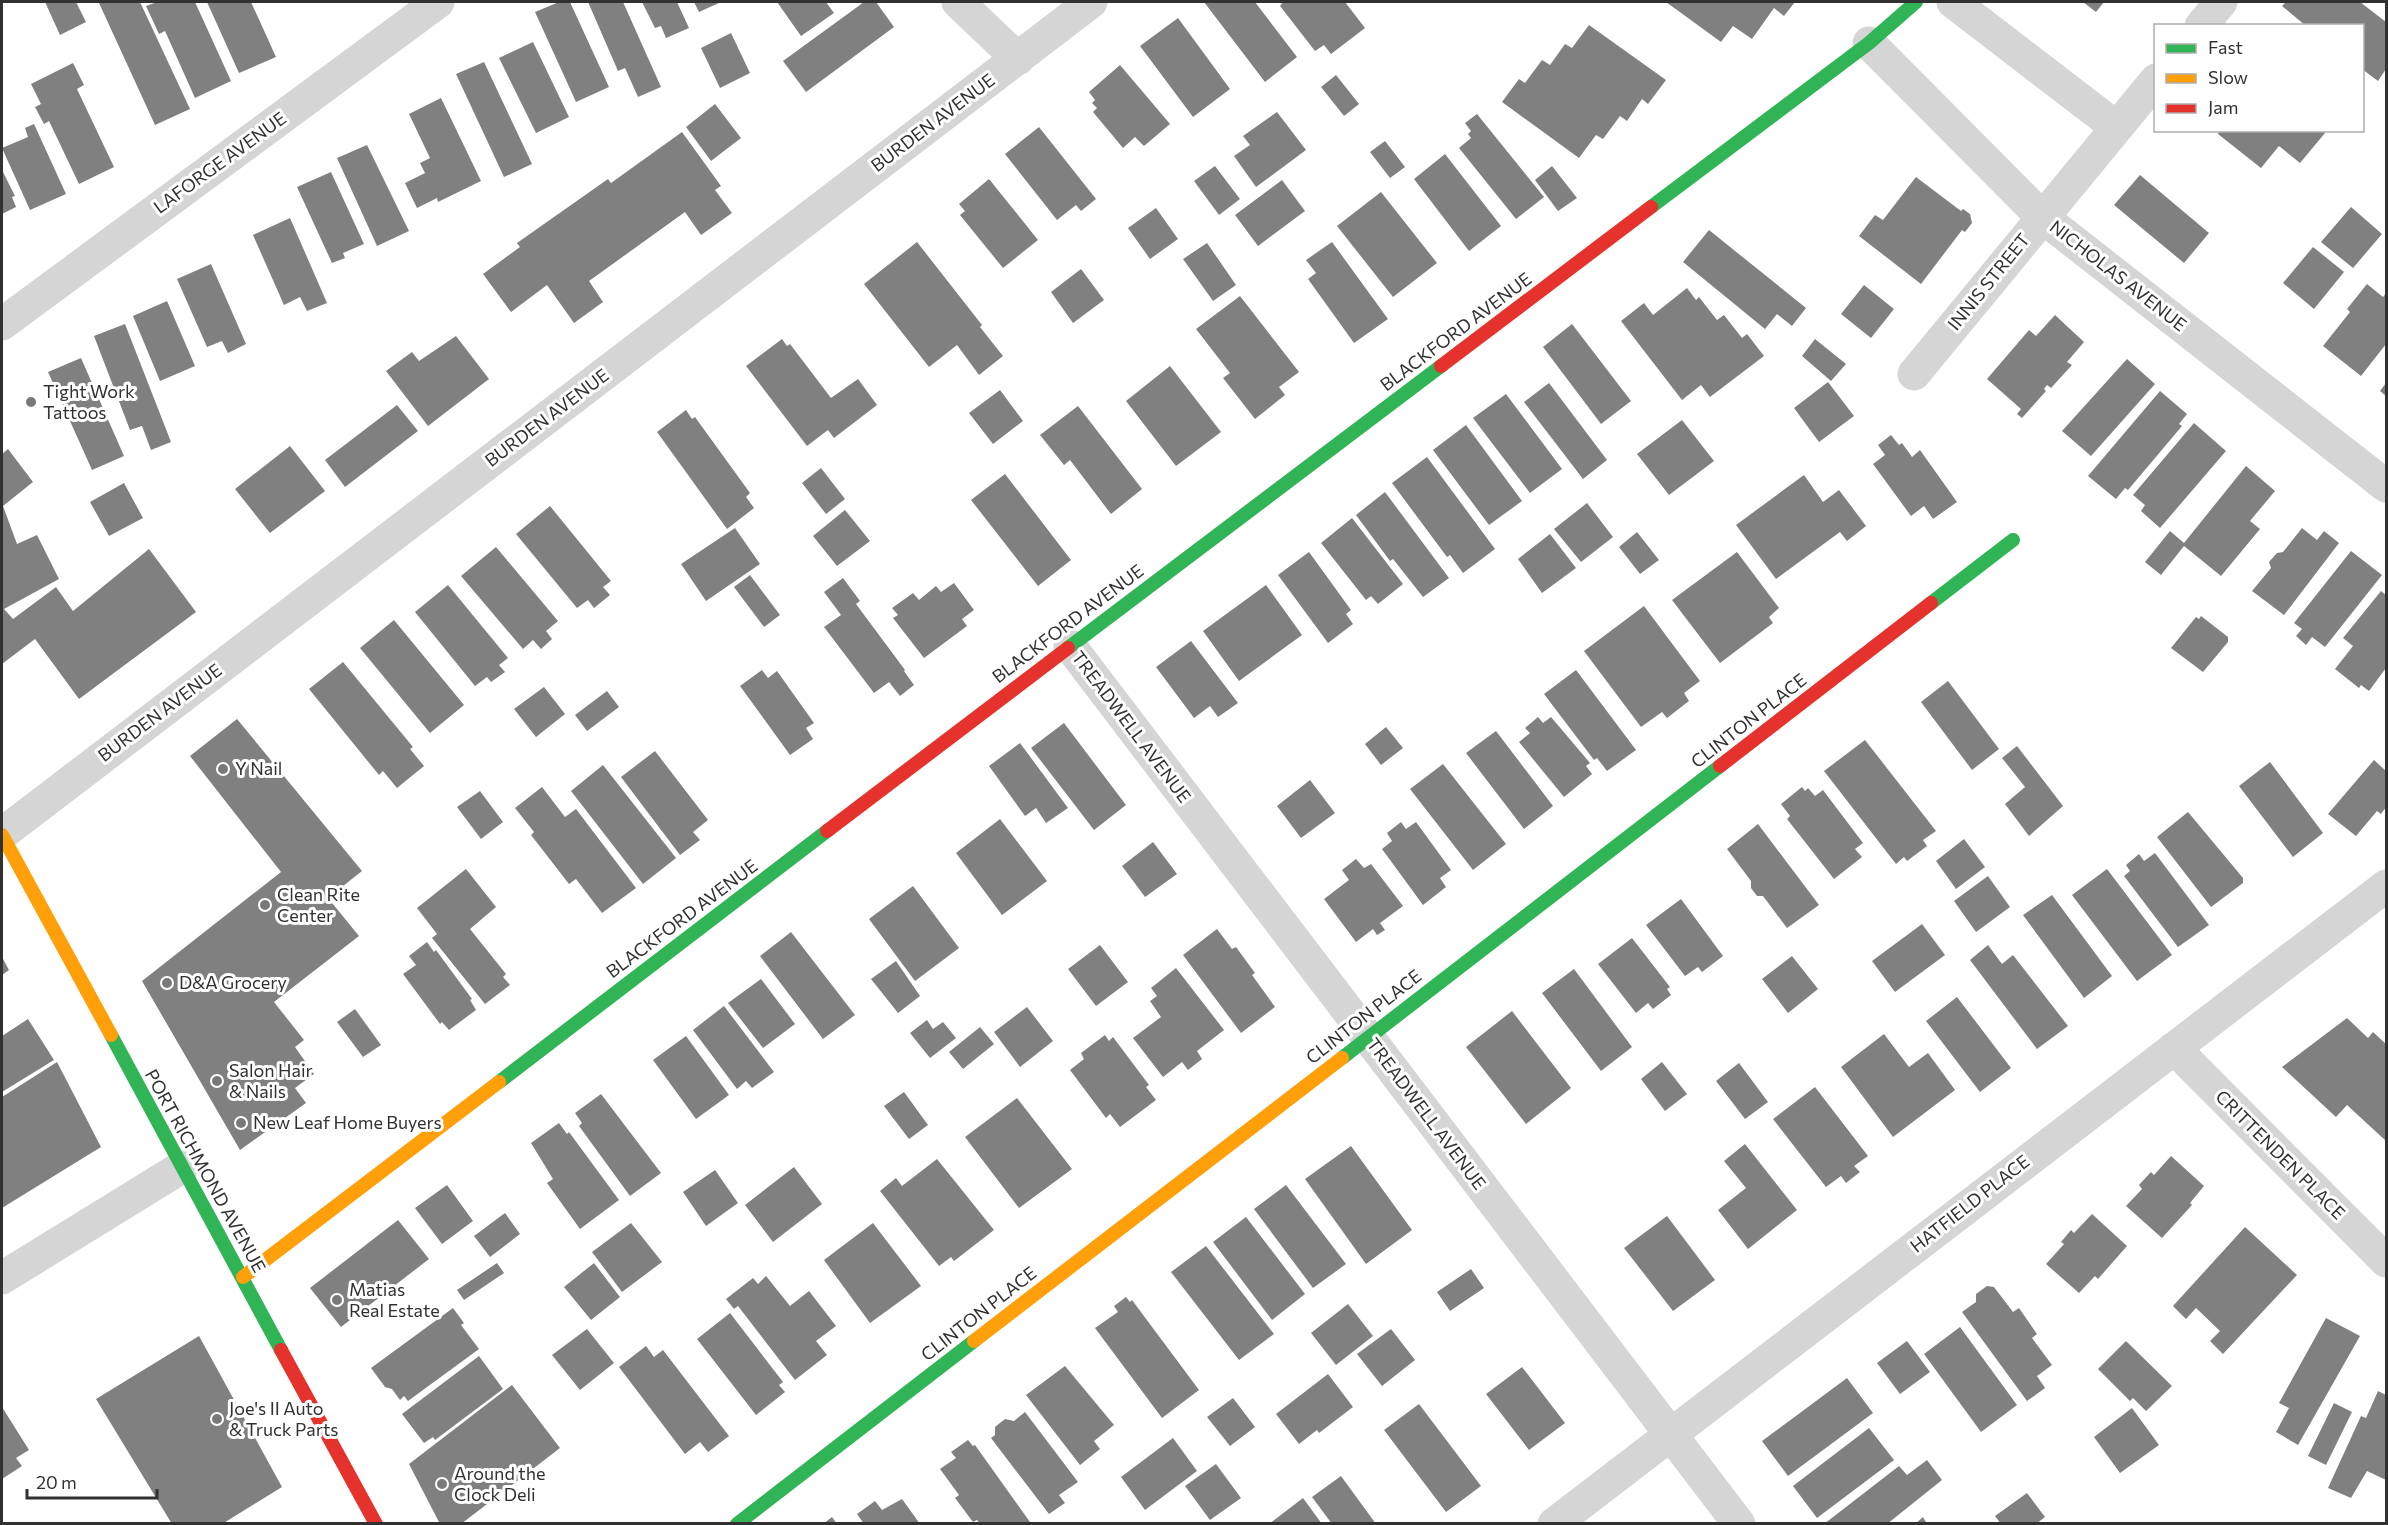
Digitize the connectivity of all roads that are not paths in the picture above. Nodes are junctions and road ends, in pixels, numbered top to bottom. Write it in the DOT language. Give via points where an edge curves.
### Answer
graph roads {
  1 [pos="438,2"];
  2 [pos="958,2"];
  3 [pos="1091,2"];
  4 [pos="1916,2"];
  5 [pos="1953,2"];
  6 [pos="2221,2"];
  7 [pos="2203,24"];
  8 [pos="1869,43"];
  9 [pos="1018,59"];
  10 [pos="2154,82"];
  11 [pos="2116,127"];
  12 [pos="2041,216"];
  13 [pos="2,324"];
  14 [pos="1914,374"];
  15 [pos="2386,486"];
  16 [pos="2013,540"];
  17 [pos="1070,646"];
  18 [pos="2,834"];
  19 [pos="2386,886"];
  20 [pos="1367,1037"];
  21 [pos="2174,1048"];
  22 [pos="182,1167"];
  23 [pos="2386,1261"];
  24 [pos="243,1277"];
  25 [pos="2,1278"];
  26 [pos="1671,1434"];
  27 [pos="376,1524"];
  28 [pos="737,1524"];
  29 [pos="1554,1524"];
  30 [pos="1739,1524"];
  1 -- 13 [label="street, LAFORGE AVENUE"];
  2 -- 9 [label="street"];
  3 -- 9 [label="street, BURDEN AVENUE"];
  4 -- 8 [label="street, BLACKFORD AVENUE"];
  5 -- 11 [label="street"];
  6 -- 7 [label="street"];
  8 -- 12 [label="street, NICHOLAS AVENUE"];
  8 -- 17 [label="street, BLACKFORD AVENUE"];
  9 -- 18 [label="street, BURDEN AVENUE"];
  10 -- 11 [label="street, INNIS STREET"];
  11 -- 12 [label="street, INNIS STREET"];
  12 -- 14 [label="street, INNIS STREET"];
  12 -- 15 [label="street, NICHOLAS AVENUE"];
  16 -- 20 [label="street, CLINTON PLACE"];
  17 -- 20 [label="street, TREADWELL AVENUE"];
  17 -- 24 [label="street, BLACKFORD AVENUE"];
  18 -- 22 [label="street, PORT RICHMOND AVENUE"];
  19 -- 21 [label="street, HATFIELD PLACE"];
  20 -- 26 [label="street, TREADWELL AVENUE"];
  20 -- 28 [label="street, CLINTON PLACE"];
  21 -- 23 [label="street, CRITTENDEN PLACE"];
  21 -- 26 [label="street, HATFIELD PLACE"];
  22 -- 24 [label="street, PORT RICHMOND AVENUE"];
  22 -- 25 [label="street"];
  24 -- 27 [label="street, PORT RICHMOND AVENUE"];
  26 -- 29 [label="street, HATFIELD PLACE"];
  26 -- 30 [label="street, TREADWELL AVENUE"];
}
